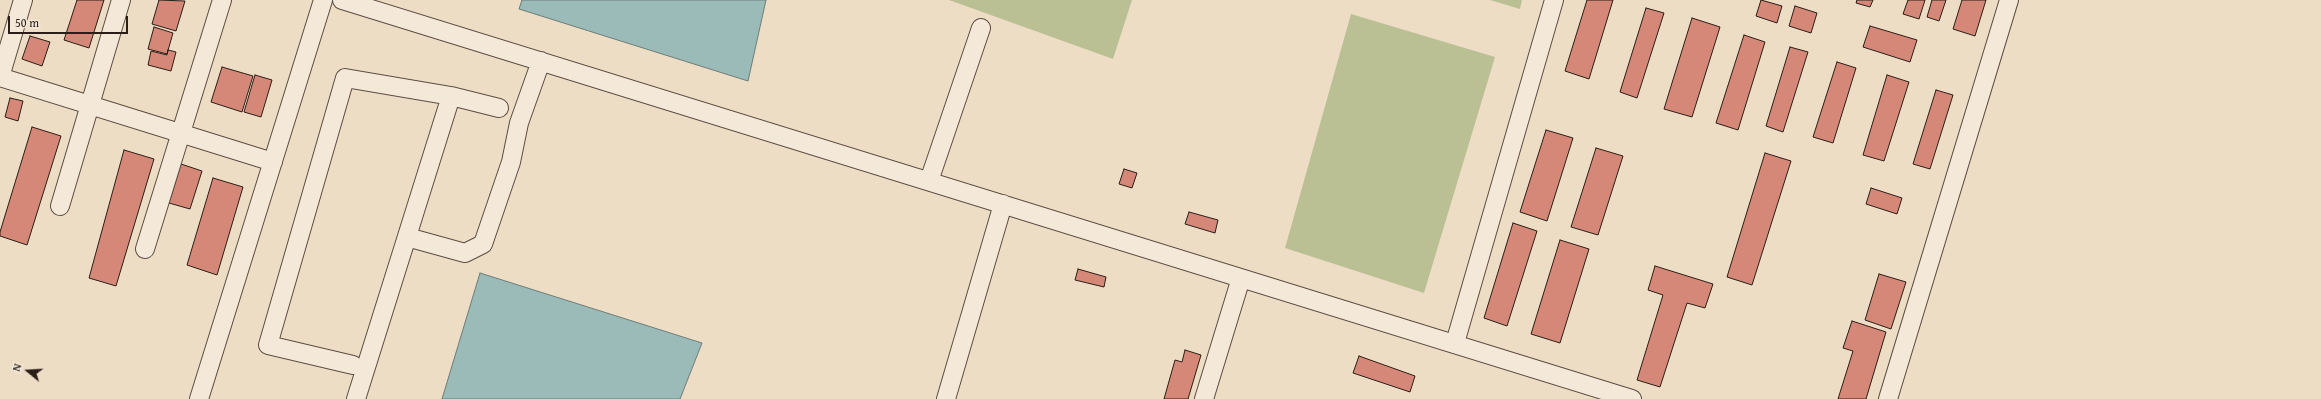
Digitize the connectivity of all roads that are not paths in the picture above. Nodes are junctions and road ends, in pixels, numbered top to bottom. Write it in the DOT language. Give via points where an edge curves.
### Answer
graph roads {
  1 [pos="23,0"];
  2 [pos="121,0"];
  3 [pos="222,0"];
  4 [pos="323,0"];
  5 [pos="342,0"];
  6 [pos="1554,0"];
  7 [pos="2009,0"];
  8 [pos="365,3"];
  9 [pos="981,28"];
  10 [pos="541,61"];
  11 [pos="0,77"];
  12 [pos="451,96"];
  13 [pos="90,104"];
  14 [pos="499,108"];
  15 [pos="181,132"];
  16 [pos="273,162"];
  17 [pos="930,181"];
  18 [pos="1003,204"];
  19 [pos="60,206"];
  20 [pos="407,237"];
  21 [pos="144,250"];
  22 [pos="1241,278"];
  23 [pos="1455,343"];
  24 [pos="353,365"];
  25 [pos="1627,398"];
  26 [pos="199,399"];
  27 [pos="356,399"];
  28 [pos="946,399"];
  29 [pos="1204,399"];
  30 [pos="1888,399"];
  1 -- 11 [label="street"];
  2 -- 13 [label="street"];
  3 -- 15 [label="street"];
  4 -- 16 [label="street"];
  5 -- 8 [label="street"];
  6 -- 23 [label="street"];
  7 -- 30 [label="street"];
  8 -- 10 [label="street"];
  9 -- 17 [label="street"];
  10 -- 17 [label="street"];
  10 -- 20 [label="street" via="519,123 511,162 483,244 465,253"];
  11 -- 13 [label="street"];
  12 -- 14 [label="street"];
  12 -- 20 [label="street"];
  12 -- 24 [label="street" via="344,78 268,345"];
  13 -- 15 [label="street"];
  13 -- 19 [label="street"];
  15 -- 16 [label="street"];
  15 -- 21 [label="street"];
  16 -- 26 [label="street"];
  17 -- 18 [label="street"];
  18 -- 22 [label="street"];
  18 -- 28 [label="street"];
  20 -- 27 [label="street"];
  22 -- 23 [label="street"];
  22 -- 29 [label="street"];
  23 -- 25 [label="street"];
}
